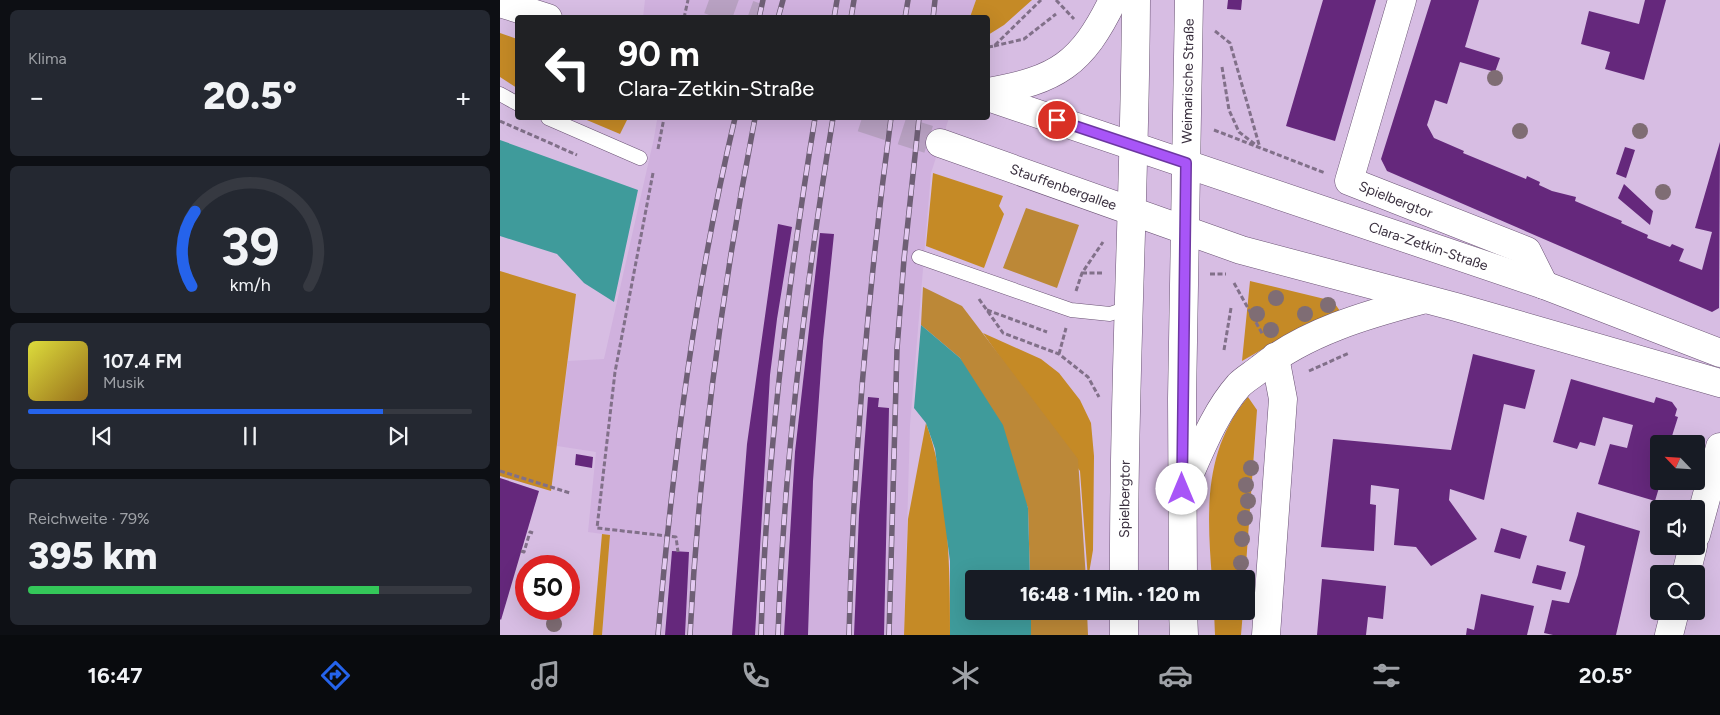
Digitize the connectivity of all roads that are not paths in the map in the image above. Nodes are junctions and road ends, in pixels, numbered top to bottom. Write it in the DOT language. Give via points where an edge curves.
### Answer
graph roads {
  1 [pos="1113,0"];
  2 [pos="1136,0"];
  3 [pos="1190,0"];
  4 [pos="1402,0"];
  5 [pos="500,3"];
  6 [pos="538,15"];
  7 [pos="990,92"];
  8 [pos="500,94"];
  9 [pos="990,98"];
  10 [pos="515,102"];
  11 [pos="553,120"];
  12 [pos="940,143"];
  13 [pos="1135,146"];
  14 [pos="640,158"];
  15 [pos="1186,163"];
  16 [pos="1133,210"];
  17 [pos="1187,231"];
  18 [pos="919,257"];
  19 [pos="1544,286"];
  20 [pos="1426,300"];
  21 [pos="1130,307"];
  22 [pos="1720,353"];
  23 [pos="1275,357"];
  24 [pos="1720,383"];
  25 [pos="1720,447"];
  26 [pos="1182,489"];
  27 [pos="1705,502"];
  28 [pos="1124,570"];
  29 [pos="1183,570"];
  30 [pos="1124,620"];
  31 [pos="1183,620"];
  32 [pos="1673,620"];
  33 [pos="1124,635"];
  34 [pos="1184,635"];
  35 [pos="1266,635"];
  36 [pos="1669,635"];
  1 -- 7 [label="main road" via="1092,39 1063,68 1028,84"];
  2 -- 13 [label="main road"];
  3 -- 15 [label="main road, Weimarische Straße"];
  4 -- 19 [label="main road, Spielbergtor" via="1349,181 1527,251"];
  5 -- 6 [label="main road"];
  8 -- 10 [label="lane"];
  9 -- 13 [label="main road"];
  11 -- 14 [label="lane"];
  12 -- 16 [label="main road, Stauffenbergallee"];
  13 -- 15 [label="main road, Clara-Zetkin-Straße"];
  13 -- 16 [label="main road"];
  15 -- 17 [label="main road"];
  15 -- 19 [label="main road, Clara-Zetkin-Straße"];
  16 -- 17 [label="main road, Stauffenbergallee"];
  16 -- 21 [label="main road, Spielbergtor"];
  17 -- 20 [label="main road" via="1241,250"];
  17 -- 26 [label="main road"];
  18 -- 21 [label="lane" via="1071,310 1110,314"];
  19 -- 22 [label="main road, Clara-Zetkin-Straße"];
  20 -- 23 [label="main road" via="1373,313 1328,330"];
  20 -- 24 [label="main road"];
  21 -- 28 [label="main road, Spielbergtor"];
  23 -- 26 [label="main road" via="1240,384 1220,411"];
  23 -- 35 [label="main road" via="1282,399"];
  25 -- 27 [label="main road"];
  26 -- 29 [label="main road"];
  30 -- 33 [label="main road"];
  31 -- 34 [label="main road"];
  32 -- 36 [label="main road"];
}
